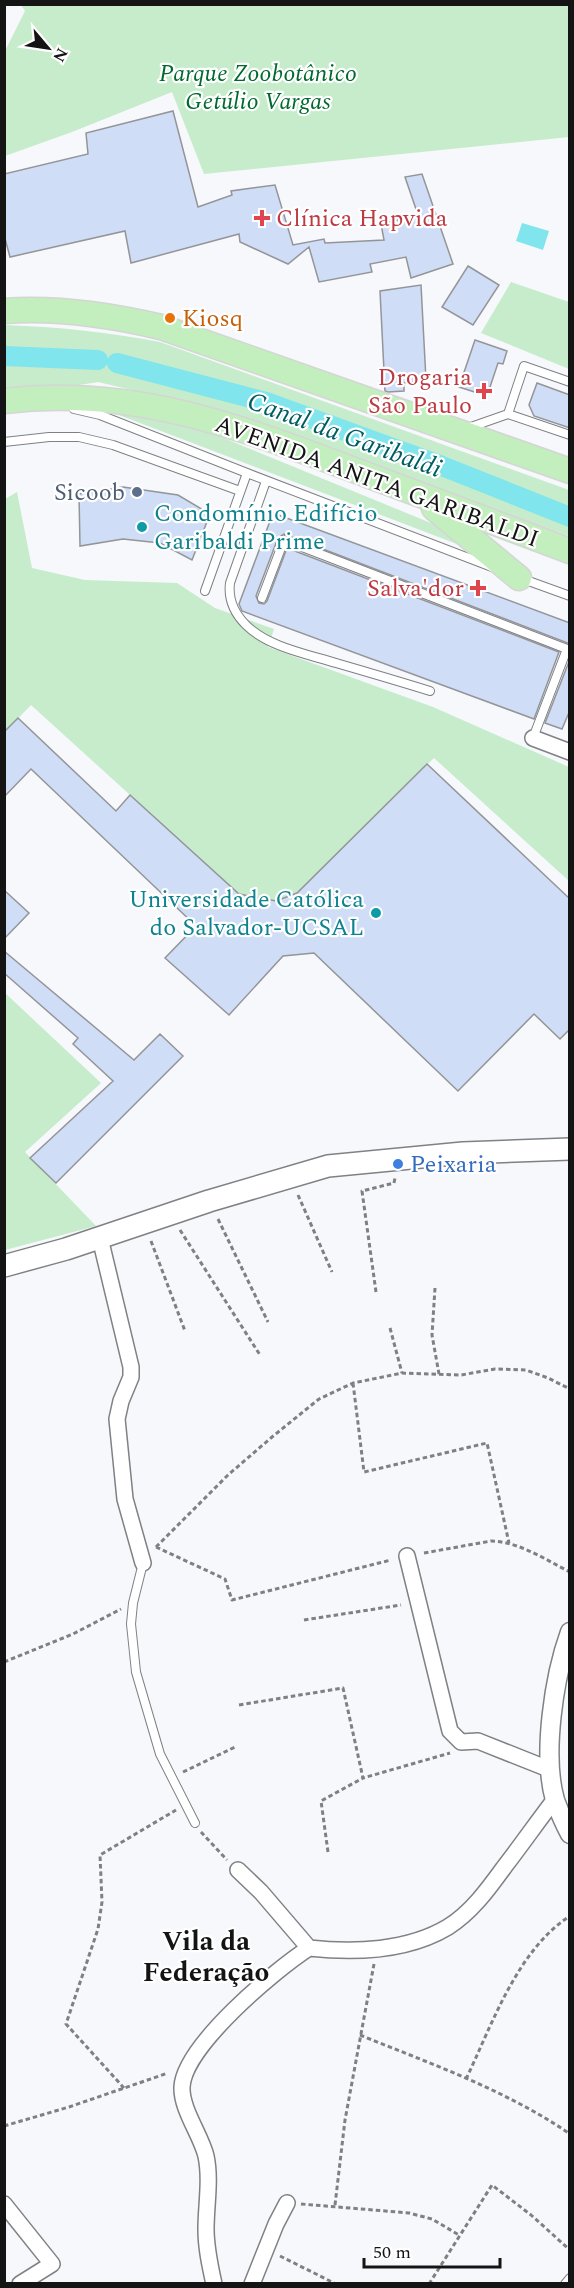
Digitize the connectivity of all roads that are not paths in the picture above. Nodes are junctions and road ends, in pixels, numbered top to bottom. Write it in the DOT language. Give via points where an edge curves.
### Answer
graph roads {
  1 [pos="4,311"];
  2 [pos="570,382"];
  3 [pos="14,400"];
  4 [pos="508,414"];
  5 [pos="458,431"];
  6 [pos="570,435"];
  7 [pos="4,442"];
  8 [pos="570,471"];
  9 [pos="247,473"];
  10 [pos="266,481"];
  11 [pos="240,491"];
  12 [pos="418,495"];
  13 [pos="570,552"];
  14 [pos="519,578"];
  15 [pos="205,591"];
  16 [pos="570,596"];
  17 [pos="262,598"];
  18 [pos="430,691"];
  19 [pos="533,738"];
  20 [pos="570,753"];
  21 [pos="570,1149"];
  22 [pos="100,1238"];
  23 [pos="4,1266"];
  24 [pos="407,1556"];
  25 [pos="143,1563"];
  26 [pos="570,1632"];
  27 [pos="551,1770"];
  28 [pos="555,1799"];
  29 [pos="195,1823"];
  30 [pos="570,1834"];
  31 [pos="238,1870"];
  32 [pos="309,1948"];
  33 [pos="287,2203"];
  34 [pos="4,2204"];
  35 [pos="570,2278"];
  36 [pos="20,2283"];
  37 [pos="214,2283"];
  38 [pos="252,2283"];
  39 [pos="565,2283"];
  1 -- 5 [label="main road" via="116,316 161,327"];
  2 -- 4 [label="lane" via="524,366"];
  3 -- 9 [label="lane" via="100,414"];
  3 -- 12 [label="main road, AVENIDA ANITA GARIBALDI" via="64,396 176,411 297,449"];
  4 -- 5 [label="lane"];
  4 -- 6 [label="lane"];
  5 -- 8 [label="main road"];
  7 -- 11 [label="lane" via="79,437 113,445"];
  9 -- 10 [label="lane"];
  9 -- 11 [label="lane"];
  10 -- 14 [label="lane"];
  10 -- 18 [label="lane" via="230,583 231,602 246,625 288,648"];
  11 -- 15 [label="lane"];
  12 -- 13 [label="main road, AVENIDA ANITA GARIBALDI"];
  12 -- 14 [label="main road"];
  14 -- 16 [label="lane"];
  17 -- 19 [label="lane" via="284,540 567,649"];
  19 -- 20 [label="street"];
  21 -- 22 [label="main road" via="463,1153 328,1166"];
  22 -- 23 [label="main road"];
  22 -- 25 [label="street" via="131,1367 117,1419 125,1499"];
  24 -- 27 [label="street" via="450,1731 461,1742 478,1741"];
  25 -- 29 [label="lane" via="131,1624 136,1672 160,1754"];
  26 -- 27 [label="street" via="554,1694"];
  27 -- 28 [label="street"];
  28 -- 30 [label="street"];
  28 -- 32 [label="street" via="484,1893 462,1917 434,1934 377,1948"];
  31 -- 32 [label="street"];
  32 -- 37 [label="street" via="270,1976 216,2028 188,2066 181,2090 206,2156 206,2229"];
  33 -- 38 [label="street"];
  34 -- 36 [label="street" via="52,2264"];
  35 -- 39 [label="lane"];
}
